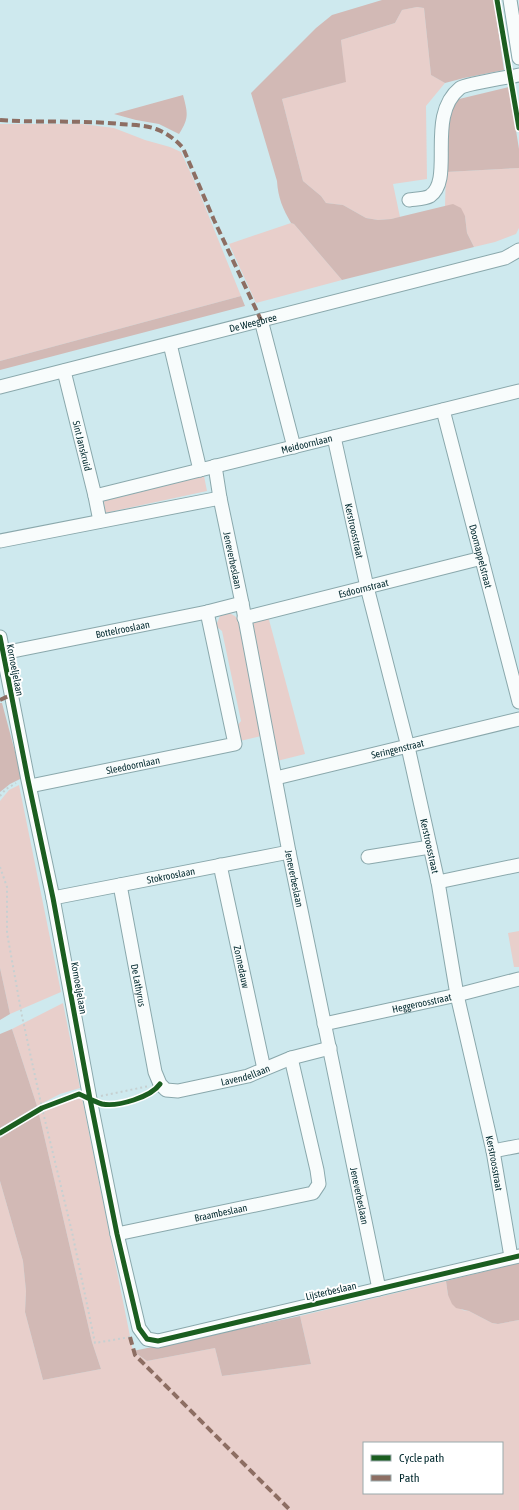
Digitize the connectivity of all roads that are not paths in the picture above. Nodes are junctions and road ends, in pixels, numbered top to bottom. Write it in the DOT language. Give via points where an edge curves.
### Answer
graph roads {
  1 [pos="510,0"];
  2 [pos="519,58"];
  3 [pos="519,75"];
  4 [pos="409,200"];
  5 [pos="519,250"];
  6 [pos="505,258"];
  7 [pos="519,260"];
  8 [pos="261,320"];
  9 [pos="170,344"];
  10 [pos="64,371"];
  11 [pos="0,387"];
  12 [pos="519,391"];
  13 [pos="443,410"];
  14 [pos="334,437"];
  15 [pos="294,447"];
  16 [pos="215,466"];
  17 [pos="200,470"];
  18 [pos="95,496"];
  19 [pos="220,498"];
  20 [pos="100,521"];
  21 [pos="0,541"];
  22 [pos="482,558"];
  23 [pos="367,587"];
  24 [pos="242,603"];
  25 [pos="207,612"];
  26 [pos="244,618"];
  27 [pos="0,637"];
  28 [pos="2,653"];
  29 [pos="519,702"];
  30 [pos="519,719"];
  31 [pos="408,747"];
  32 [pos="276,778"];
  33 [pos="29,783"];
  34 [pos="430,847"];
  35 [pos="289,852"];
  36 [pos="368,857"];
  37 [pos="220,865"];
  38 [pos="519,865"];
  39 [pos="438,882"];
  40 [pos="120,885"];
  41 [pos="53,898"];
  42 [pos="519,979"];
  43 [pos="457,995"];
  44 [pos="324,1024"];
  45 [pos="330,1048"];
  46 [pos="291,1058"];
  47 [pos="264,1069"];
  48 [pos="160,1084"];
  49 [pos="519,1146"];
  50 [pos="492,1151"];
  51 [pos="117,1234"];
  52 [pos="515,1256"];
  53 [pos="379,1289"];
  54 [pos="147,1339"];
  1 -- 2 [label="street"];
  3 -- 4 [label="street" via="461,87 450,99 444,111 441,130 438,186 430,196"];
  5 -- 6 [label="street, De Weegbree"];
  6 -- 7 [label="street, De Weegbree"];
  6 -- 8 [label="street, De Weegbree"];
  8 -- 9 [label="street, De Weegbree"];
  8 -- 15 [label="street"];
  9 -- 10 [label="street, De Weegbree"];
  9 -- 17 [label="street"];
  10 -- 11 [label="street, De Weegbree"];
  10 -- 18 [label="street, Sint Janskruid"];
  12 -- 13 [label="street, Meidoornlaan"];
  13 -- 14 [label="street, Meidoornlaan"];
  13 -- 22 [label="street, Doornappelstraat"];
  14 -- 15 [label="street, Meidoornlaan"];
  14 -- 23 [label="street, Kerstroosstraat"];
  15 -- 16 [label="street, Meidoornlaan"];
  16 -- 17 [label="street, Meidoornlaan"];
  16 -- 19 [label="street, Jeneverbeslaan"];
  17 -- 18 [label="street, Meidoornlaan"];
  18 -- 20 [label="street, Sint Janskruid"];
  19 -- 20 [label="street"];
  19 -- 24 [label="street, Jeneverbeslaan"];
  20 -- 21 [label="street"];
  22 -- 23 [label="street, Esdoornstraat"];
  22 -- 29 [label="street, Doornappelstraat"];
  23 -- 26 [label="street, Esdoornstraat"];
  23 -- 31 [label="street, Kerstroosstraat"];
  24 -- 25 [label="street, Bottelrooslaan"];
  24 -- 26 [label="street, Jeneverbeslaan"];
  25 -- 28 [label="street, Bottelrooslaan"];
  25 -- 33 [label="street, Sleedoornlaan" via="235,744"];
  26 -- 32 [label="street, Jeneverbeslaan"];
  27 -- 28 [label="street, Kornoeljelaan"];
  28 -- 33 [label="street, Kornoeljelaan"];
  30 -- 31 [label="street, Seringenstraat"];
  31 -- 32 [label="street, Seringenstraat"];
  31 -- 34 [label="street, Kerstroosstraat"];
  32 -- 35 [label="street, Jeneverbeslaan"];
  33 -- 41 [label="street, Kornoeljelaan"];
  34 -- 36 [label="street"];
  34 -- 39 [label="street, Kerstroosstraat"];
  35 -- 37 [label="street, Stokrooslaan"];
  35 -- 44 [label="street, Jeneverbeslaan"];
  37 -- 40 [label="street, Stokrooslaan"];
  37 -- 47 [label="street, Zonnedauw"];
  38 -- 39 [label="street"];
  39 -- 43 [label="street, Kerstroosstraat"];
  40 -- 41 [label="street, Stokrooslaan"];
  40 -- 48 [label="street, De Lathyrus" via="155,1072"];
  41 -- 51 [label="street, Kornoeljelaan"];
  42 -- 43 [label="street, Heggeroosstraat"];
  43 -- 44 [label="street, Heggeroosstraat"];
  43 -- 50 [label="street, Kerstroosstraat"];
  44 -- 45 [label="street, Jeneverbeslaan"];
  45 -- 46 [label="street, Lavendellaan"];
  45 -- 53 [label="street, Jeneverbeslaan"];
  46 -- 47 [label="street, Lavendellaan"];
  46 -- 51 [label="street, Braambeslaan" via="318,1170 319,1184 313,1193"];
  47 -- 48 [label="street, Lavendellaan" via="248,1076 178,1091 166,1090"];
  49 -- 50 [label="street"];
  50 -- 52 [label="street, Kerstroosstraat"];
  51 -- 54 [label="street, Kornoeljelaan" via="139,1328"];
  52 -- 53 [label="street, Lijsterbeslaan"];
  53 -- 54 [label="street, Lijsterbeslaan" via="158,1341"];
}
